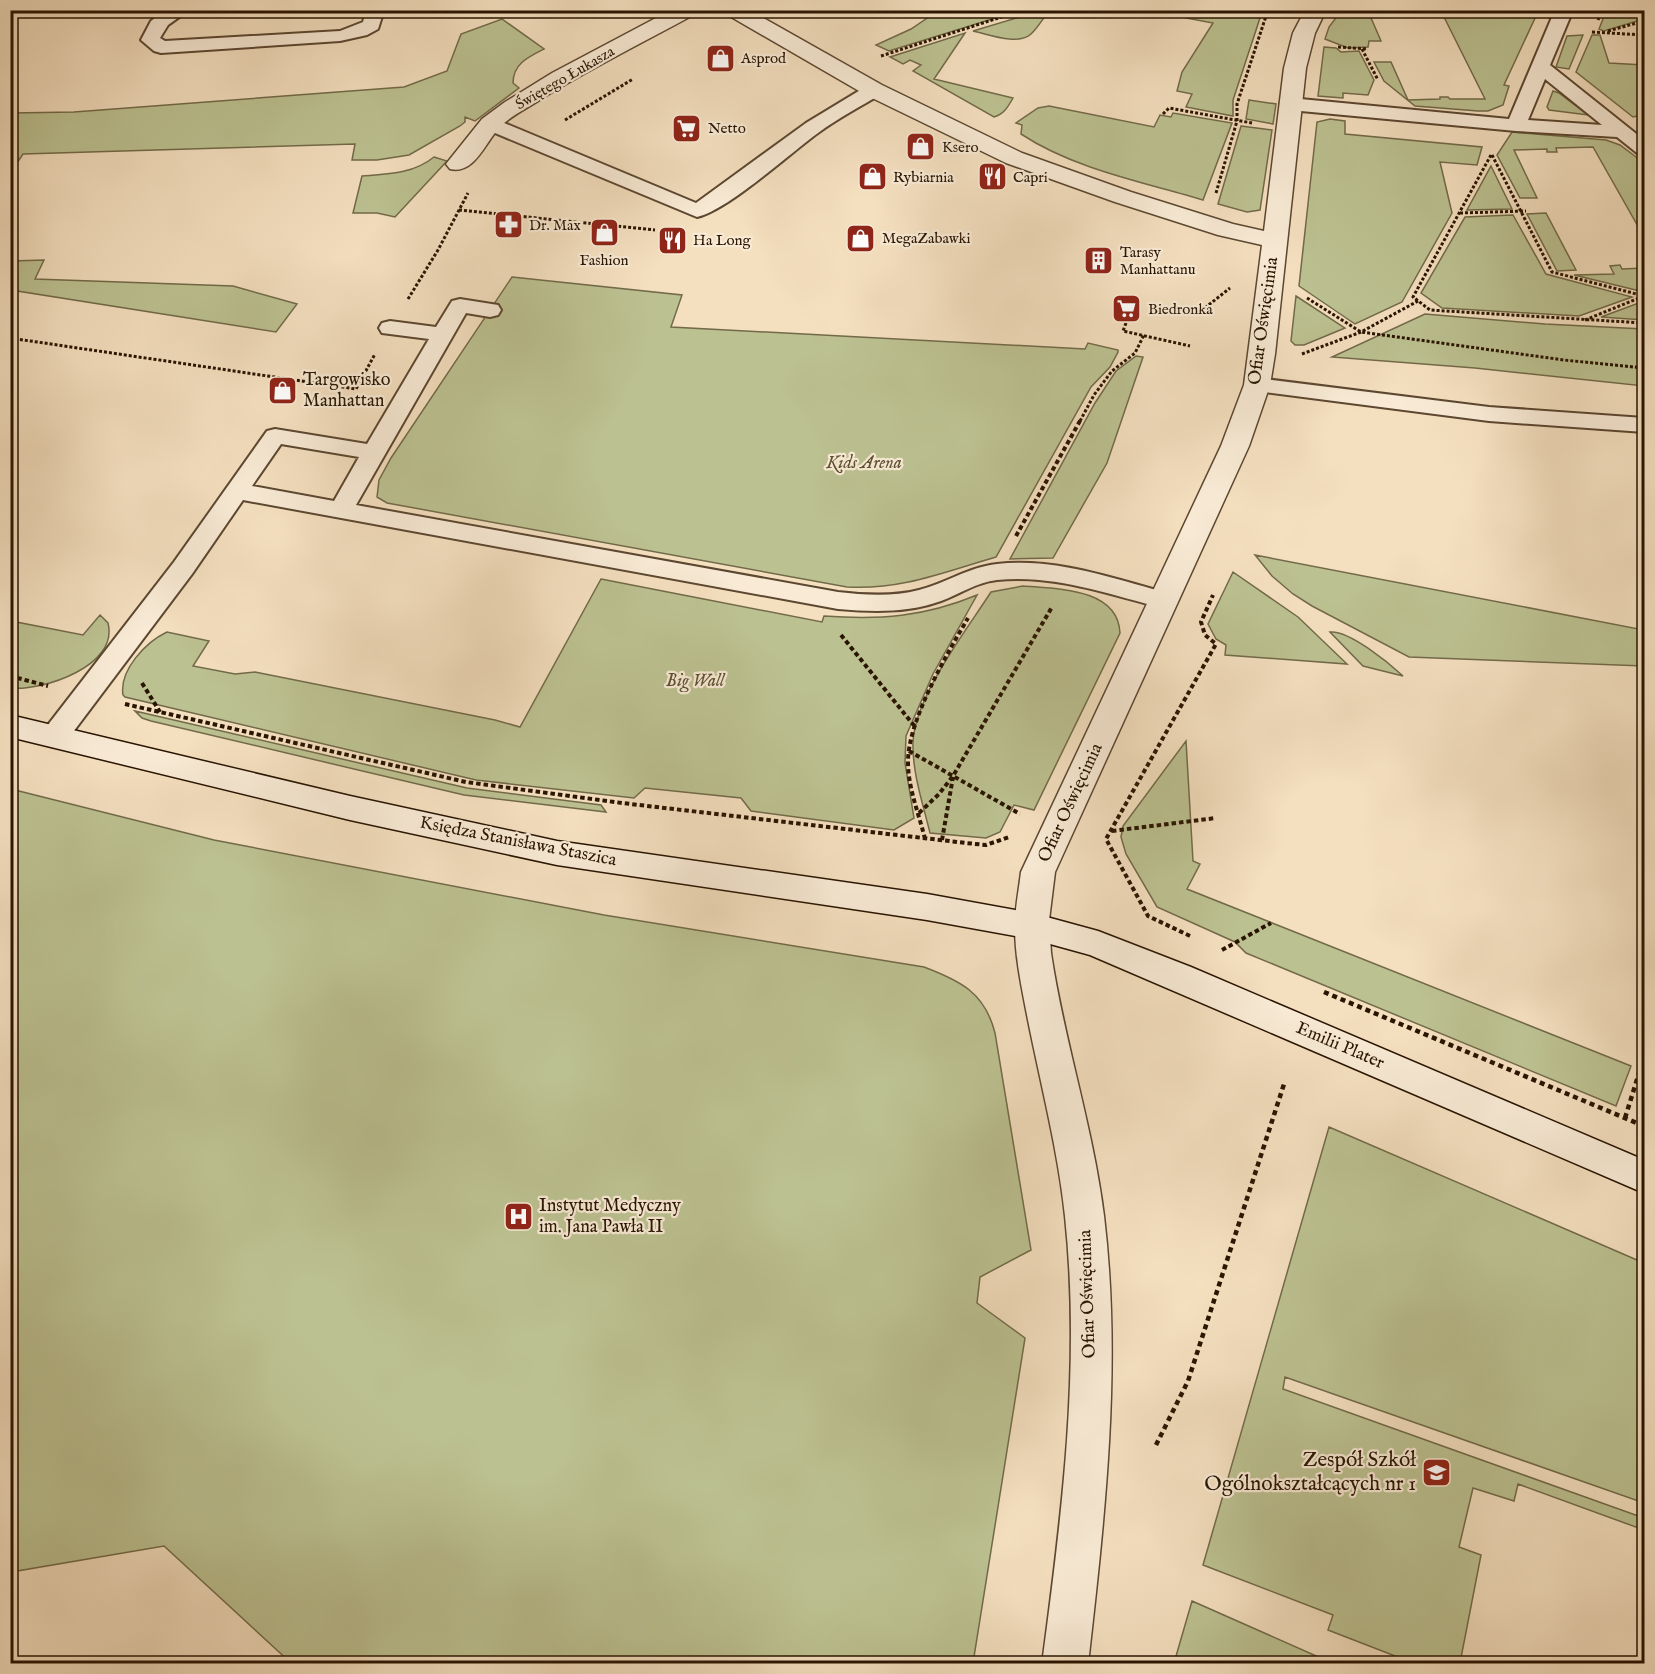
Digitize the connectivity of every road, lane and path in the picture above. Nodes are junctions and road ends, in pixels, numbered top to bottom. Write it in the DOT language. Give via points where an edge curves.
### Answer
graph roads {
  1 [pos="180,10"];
  2 [pos="375,10"];
  3 [pos="688,10"];
  4 [pos="733,10"];
  5 [pos="1023,10"];
  6 [pos="1268,10"];
  7 [pos="1316,10"];
  8 [pos="1564,10"];
  9 [pos="1644,21"];
  10 [pos="1605,32"];
  11 [pos="1329,44"];
  12 [pos="1362,49"];
  13 [pos="1368,49"];
  14 [pos="880,56"];
  15 [pos="1540,66"];
  16 [pos="640,75"];
  17 [pos="1375,88"];
  18 [pos="873,90"];
  19 [pos="1290,104"];
  20 [pos="1163,114"];
  21 [pos="1237,121"];
  22 [pos="490,124"];
  23 [pos="1516,126"];
  24 [pos="1289,129"];
  25 [pos="1623,132"];
  26 [pos="528,141"];
  27 [pos="1644,149"];
  28 [pos="459,164"];
  29 [pos="469,192"];
  30 [pos="1216,195"];
  31 [pos="459,210"];
  32 [pos="1523,211"];
  33 [pos="1459,213"];
  34 [pos="661,230"];
  35 [pos="1274,240"];
  36 [pos="1232,287"];
  37 [pos="1299,292"];
  38 [pos="1644,296"];
  39 [pos="1418,301"];
  40 [pos="490,310"];
  41 [pos="1201,311"];
  42 [pos="1581,321"];
  43 [pos="1126,323"];
  44 [pos="1644,323"];
  45 [pos="390,328"];
  46 [pos="1361,332"];
  47 [pos="443,334"];
  48 [pos="1144,335"];
  49 [pos="10,338"];
  50 [pos="1190,346"];
  51 [pos="1644,368"];
  52 [pos="1269,386"];
  53 [pos="1644,425"];
  54 [pos="374,452"];
  55 [pos="238,491"];
  56 [pos="342,509"];
  57 [pos="996,572"];
  58 [pos="1214,592"];
  59 [pos="1059,599"];
  60 [pos="1162,600"];
  61 [pos="838,632"];
  62 [pos="86,695"];
  63 [pos="10,726"];
  64 [pos="916,728"];
  65 [pos="54,736"];
  66 [pos="909,751"];
  67 [pos="953,776"];
  68 [pos="919,813"];
  69 [pos="1216,818"];
  70 [pos="1016,824"];
  71 [pos="1013,830"];
  72 [pos="1111,831"];
  73 [pos="925,839"];
  74 [pos="942,841"];
  75 [pos="1271,923"];
  76 [pos="1032,926"];
  77 [pos="1191,936"];
  78 [pos="1212,946"];
  79 [pos="1222,950"];
  80 [pos="1233,954"];
  81 [pos="1320,991"];
  82 [pos="1644,1057"];
  83 [pos="1285,1081"];
  84 [pos="1625,1118"];
  85 [pos="1644,1126"];
  86 [pos="1644,1178"];
  87 [pos="1156,1445"];
  88 [pos="1065,1664"];
  1 -- 2 [label="lane" via="167,16 152,31 150,40 161,47 340,36 361,32 372,25"];
  3 -- 22 [label="street, Świętego Łukasza" via="560,78"];
  4 -- 18 [label="street"];
  5 -- 14 [label="path"];
  6 -- 21 [label="path" via="1237,104"];
  7 -- 19 [label="street, Ofiar Oświęcimia" via="1299,50"];
  8 -- 15 [label="lane"];
  9 -- 10 [label="path"];
  11 -- 12 [label="path" via="1347,50"];
  12 -- 13 [label="path"];
  12 -- 17 [label="path" via="1378,80"];
  15 -- 23 [label="lane"];
  15 -- 25 [label="lane"];
  16 -- 26 [label="path"];
  18 -- 26 [label="lane" via="813,127 697,211"];
  18 -- 35 [label="street" via="1045,170 1227,230"];
  19 -- 23 [label="lane"];
  19 -- 24 [label="street, Ofiar Oświęcimia"];
  20 -- 21 [label="path" via="1169,108"];
  21 -- 24 [label="path"];
  21 -- 30 [label="path"];
  22 -- 26 [label="lane"];
  22 -- 28 [label="street, Świętego Łukasza"];
  23 -- 25 [label="lane"];
  24 -- 35 [label="street, Ofiar Oświęcimia"];
  25 -- 27 [label="lane"];
  29 -- 31 [label="path"];
  31 -- 34 [label="path"];
  31 -- 45 [label="path"];
  32 -- 33 [label="path"];
  32 -- 33 [label="path" via="1491,154"];
  32 -- 38 [label="path" via="1552,272"];
  33 -- 39 [label="path" via="1413,297"];
  35 -- 52 [label="street, Ofiar Oświęcimia"];
  36 -- 41 [label="path"];
  37 -- 46 [label="path"];
  38 -- 42 [label="path"];
  39 -- 42 [label="path" via="1430,310"];
  39 -- 46 [label="path"];
  40 -- 47 [label="lane" via="460,306"];
  42 -- 44 [label="path"];
  43 -- 48 [label="path" via="1123,331"];
  45 -- 47 [label="lane"];
  45 -- 49 [label="path" via="356,389"];
  46 -- 51 [label="path"];
  46 -- 52 [label="path" via="1284,361"];
  47 -- 54 [label="lane"];
  48 -- 50 [label="path"];
  48 -- 57 [label="path" via="1135,353 1112,371 1094,395"];
  52 -- 53 [label="lane" via="1489,414"];
  52 -- 60 [label="street, Ofiar Oświęcimia" via="1234,446"];
  54 -- 55 [label="lane" via="275,436"];
  54 -- 56 [label="lane"];
  55 -- 56 [label="lane"];
  55 -- 62 [label="lane"];
  56 -- 57 [label="lane" via="850,603 922,598"];
  57 -- 60 [label="lane" via="1030,571"];
  57 -- 64 [label="path" via="942,664"];
  58 -- 72 [label="path" via="1201,622 1205,635 1216,644"];
  59 -- 67 [label="path" via="1039,626"];
  60 -- 76 [label="street, Ofiar Oświęcimia" via="1038,872"];
  61 -- 64 [label="path"];
  62 -- 65 [label="lane"];
  62 -- 73 [label="path" via="465,782"];
  63 -- 65 [label="street, Księdza Stanisława Staszica"];
  64 -- 66 [label="path"];
  65 -- 76 [label="street, Księdza Stanisława Staszica" via="557,853"];
  66 -- 67 [label="path"];
  66 -- 68 [label="path" via="908,764"];
  67 -- 68 [label="path"];
  67 -- 70 [label="path" via="1016,810 1020,814"];
  67 -- 74 [label="path"];
  68 -- 73 [label="path"];
  69 -- 72 [label="path"];
  71 -- 74 [label="path" via="1010,837 986,844"];
  72 -- 77 [label="path" via="1106,839 1148,916"];
  73 -- 74 [label="path"];
  75 -- 79 [label="path"];
  76 -- 86 [label="street, Emilii Plater" via="1098,944 1179,977"];
  76 -- 88 [label="street, Ofiar Oświęcimia" via="1038,980 1083,1205 1091,1287 1088,1440"];
  78 -- 79 [label="path"];
  79 -- 80 [label="path"];
  81 -- 84 [label="path"];
  82 -- 84 [label="path"];
  83 -- 87 [label="path" via="1188,1381"];
  84 -- 85 [label="path"];
}
